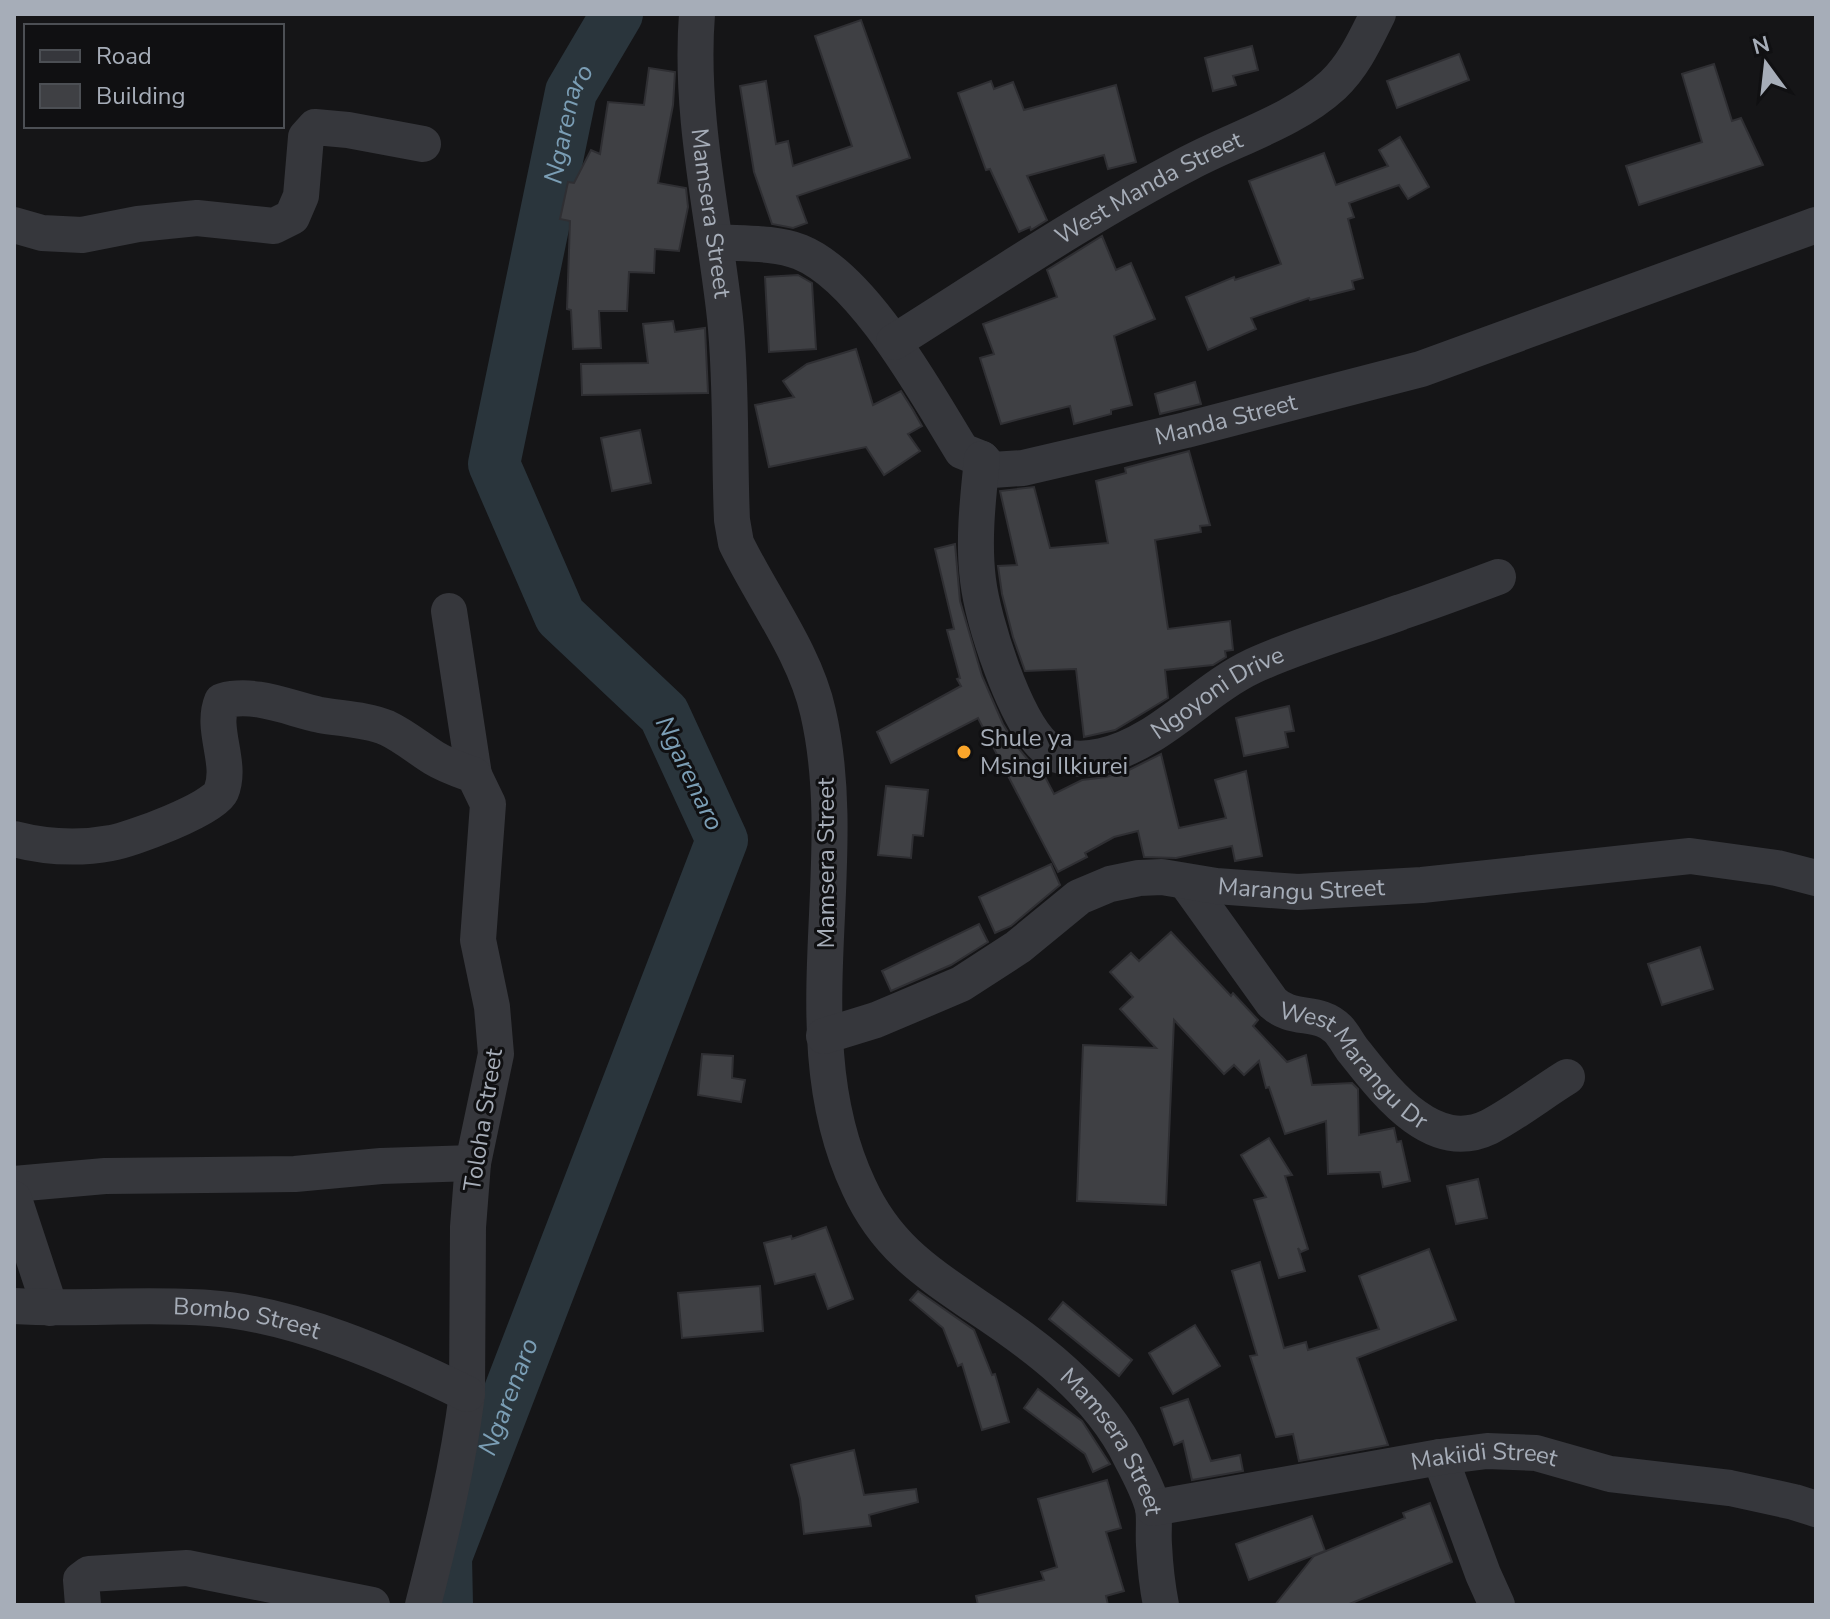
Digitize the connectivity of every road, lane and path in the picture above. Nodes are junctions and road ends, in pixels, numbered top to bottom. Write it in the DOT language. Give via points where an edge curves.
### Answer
graph roads {
  1 [pos="697,14"];
  2 [pos="1378,14"];
  3 [pos="423,144"];
  4 [pos="14,225"];
  5 [pos="1816,225"];
  6 [pos="715,242"];
  7 [pos="894,342"];
  8 [pos="982,459"];
  9 [pos="1498,577"];
  10 [pos="449,611"];
  11 [pos="474,775"];
  12 [pos="14,839"];
  13 [pos="1816,878"];
  14 [pos="1186,882"];
  15 [pos="824,1036"];
  16 [pos="1567,1077"];
  17 [pos="473,1163"];
  18 [pos="14,1184"];
  19 [pos="14,1199"];
  20 [pos="14,1306"];
  21 [pos="50,1308"];
  22 [pos="467,1394"];
  23 [pos="1440,1457"];
  24 [pos="1153,1508"];
  25 [pos="1816,1509"];
  26 [pos="83,1605"];
  27 [pos="372,1605"];
  28 [pos="423,1605"];
  29 [pos="1161,1605"];
  30 [pos="1497,1605"];
  1 -- 6 [label="street, Mamsera Street" via="702,158"];
  2 -- 7 [label="street, West Manda Street" via="1356,60 1306,104 1090,219"];
  3 -- 4 [label="street" via="315,127 306,137 301,196 292,217 274,226 197,218 82,235"];
  5 -- 8 [label="street, Manda Street" via="1421,369 1023,468 992,470"];
  6 -- 7 [label="street, Manda Street" via="797,250 821,262 845,282"];
  6 -- 15 [label="street, Mamsera Street" via="729,364 736,543 806,678 818,710 827,770"];
  7 -- 8 [label="street, Manda Street" via="962,451"];
  8 -- 9 [label="street, Ngoyoni Drive" via="977,578 985,618 1015,699 1044,747 1057,755 1103,756 1125,748 1250,667"];
  10 -- 11 [label="street, Toloha Street"];
  11 -- 12 [label="street" via="450,767 386,728 234,698 222,701 217,714 223,770 221,792 212,803 112,843 45,847"];
  11 -- 17 [label="street, Toloha Street" via="488,804 478,940 496,1054"];
  13 -- 14 [label="street, Marangu Street" via="1690,856 1422,885 1298,892"];
  14 -- 15 [label="street, Marangu Street" via="1139,878 1079,897 1018,947 961,984"];
  14 -- 16 [label="street, West Marangu Dr" via="1272,1002 1281,1011 1325,1019 1337,1028 1420,1122 1460,1134 1488,1128"];
  15 -- 24 [label="street, Mamsera Street" via="846,1157 873,1212 906,1255 932,1278 1012,1332 1087,1396 1114,1426"];
  17 -- 18 [label="street"];
  17 -- 22 [label="street, Toloha Street"];
  19 -- 21 [label="street"];
  20 -- 21 [label="street, Bombo Street"];
  21 -- 22 [label="street, Bombo Street" via="247,1313 288,1322 398,1362"];
  22 -- 28 [label="street, Toloha Street" via="450,1499"];
  23 -- 24 [label="street, Makiidi Street"];
  23 -- 25 [label="street, Makiidi Street" via="1487,1451 1536,1453 1610,1474 1730,1488"];
  23 -- 30 [label="street"];
  24 -- 29 [label="street, Mamsera Street"];
  26 -- 27 [label="street" via="81,1580 89,1574 187,1568"];
}
